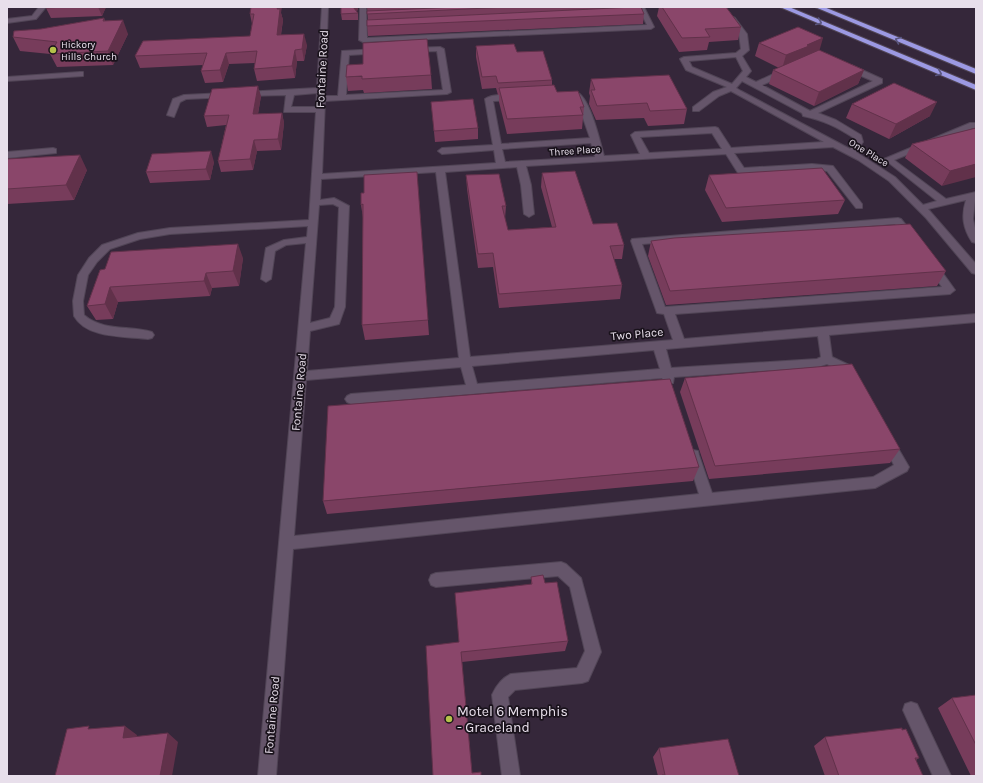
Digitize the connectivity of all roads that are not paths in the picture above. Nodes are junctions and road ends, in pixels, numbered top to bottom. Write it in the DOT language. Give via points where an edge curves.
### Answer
graph roads {
  1 [pos="43,7"];
  2 [pos="325,7"];
  3 [pos="784,7"];
  4 [pos="818,7"];
  5 [pos="364,8"];
  6 [pos="641,11"];
  7 [pos="363,17"];
  8 [pos="371,17"];
  9 [pos="734,19"];
  10 [pos="7,21"];
  11 [pos="363,27"];
  12 [pos="371,27"];
  13 [pos="385,51"];
  14 [pos="401,51"];
  15 [pos="738,55"];
  16 [pos="837,62"];
  17 [pos="796,67"];
  18 [pos="976,72"];
  19 [pos="80,74"];
  20 [pos="741,77"];
  21 [pos="7,79"];
  22 [pos="755,85"];
  23 [pos="729,86"];
  24 [pos="976,88"];
  25 [pos="290,93"];
  26 [pos="562,95"];
  27 [pos="525,97"];
  28 [pos="342,98"];
  29 [pos="321,99"];
  30 [pos="696,109"];
  31 [pos="810,114"];
  32 [pos="171,115"];
  33 [pos="786,118"];
  34 [pos="976,126"];
  35 [pos="595,140"];
  36 [pos="834,144"];
  37 [pos="498,147"];
  38 [pos="53,151"];
  39 [pos="442,151"];
  40 [pos="728,151"];
  41 [pos="851,153"];
  42 [pos="7,155"];
  43 [pos="646,156"];
  44 [pos="600,159"];
  45 [pos="521,164"];
  46 [pos="501,165"];
  47 [pos="440,169"];
  48 [pos="317,177"];
  49 [pos="974,195"];
  50 [pos="944,202"];
  51 [pos="315,203"];
  52 [pos="859,206"];
  53 [pos="921,208"];
  54 [pos="529,214"];
  55 [pos="313,223"];
  56 [pos="312,240"];
  57 [pos="976,240"];
  58 [pos="917,246"];
  59 [pos="927,259"];
  60 [pos="976,271"];
  61 [pos="266,279"];
  62 [pos="668,311"];
  63 [pos="976,318"];
  64 [pos="304,328"];
  65 [pos="823,331"];
  66 [pos="148,335"];
  67 [pos="680,343"];
  68 [pos="659,346"];
  69 [pos="827,359"];
  70 [pos="465,362"];
  71 [pos="667,373"];
  72 [pos="300,376"];
  73 [pos="857,387"];
  74 [pos="473,389"];
  75 [pos="674,395"];
  76 [pos="351,399"];
  77 [pos="883,434"];
  78 [pos="688,440"];
  79 [pos="708,500"];
  80 [pos="286,543"];
  81 [pos="436,580"];
  82 [pos="911,710"];
  83 [pos="267,776"];
  84 [pos="511,776"];
  85 [pos="942,776"];
  1 -- 10 [label="street" via="34,18"];
  2 -- 29 [label="street, Fontaine Road"];
  3 -- 24 [label="highway, one-way"];
  18 -- 4 [label="highway, one-way"];
  5 -- 7 [label="street"];
  6 -- 11 [label="street" via="651,26 509,30 363,40"];
  7 -- 8 [label="street"];
  7 -- 11 [label="street"];
  9 -- 15 [label="street" via="743,34 745,50"];
  11 -- 12 [label="street"];
  13 -- 28 [label="street" via="345,53"];
  14 -- 28 [label="street" via="440,49 448,92"];
  15 -- 20 [label="street" via="747,71"];
  15 -- 23 [label="street, One Place" via="684,59 689,68"];
  16 -- 31 [label="street" via="879,81"];
  17 -- 22 [label="street"];
  19 -- 21 [label="street"];
  20 -- 22 [label="street"];
  20 -- 23 [label="street"];
  22 -- 31 [label="street"];
  23 -- 30 [label="street"];
  23 -- 33 [label="street, One Place"];
  25 -- 29 [label="street"];
  25 -- 29 [label="street" via="288,110"];
  25 -- 32 [label="street" via="184,97 176,101"];
  26 -- 35 [label="street" via="576,94 580,97"];
  27 -- 37 [label="street" via="488,99"];
  28 -- 29 [label="street"];
  29 -- 48 [label="street, Fontaine Road"];
  31 -- 33 [label="street" via="796,114"];
  31 -- 41 [label="street" via="839,125 858,137 860,142"];
  33 -- 36 [label="street, One Place"];
  34 -- 50 [label="street" via="973,124 888,159"];
  35 -- 37 [label="street"];
  35 -- 44 [label="street"];
  36 -- 40 [label="street, Three Place"];
  36 -- 41 [label="street, One Place"];
  37 -- 39 [label="street"];
  37 -- 46 [label="street"];
  38 -- 42 [label="street"];
  40 -- 43 [label="street, Three Place"];
  40 -- 43 [label="street" via="715,130 635,135"];
  40 -- 52 [label="street" via="741,171 830,168"];
  41 -- 53 [label="street, One Place" via="892,179"];
  43 -- 44 [label="street, Three Place"];
  44 -- 45 [label="street, Three Place"];
  45 -- 46 [label="street, Three Place"];
  45 -- 54 [label="street"];
  46 -- 47 [label="street, Three Place"];
  47 -- 48 [label="street, Three Place"];
  47 -- 70 [label="street"];
  48 -- 51 [label="street, Fontaine Road"];
  49 -- 50 [label="street"];
  49 -- 57 [label="street" via="968,207 969,231"];
  50 -- 53 [label="street"];
  51 -- 55 [label="street, Fontaine Road"];
  51 -- 64 [label="street" via="334,201 344,206 340,307 335,321"];
  53 -- 60 [label="street, One Place"];
  55 -- 56 [label="street, Fontaine Road"];
  55 -- 66 [label="street" via="170,231 138,236 106,247 82,276 78,301 79,316 89,324 104,330"];
  56 -- 61 [label="street" via="286,242 270,250"];
  56 -- 64 [label="street, Fontaine Road"];
  58 -- 62 [label="street" via="898,221 636,241 661,310"];
  59 -- 62 [label="street" via="950,290"];
  62 -- 67 [label="street"];
  63 -- 65 [label="street, Two Place"];
  64 -- 72 [label="street, Fontaine Road"];
  65 -- 67 [label="street, Two Place"];
  65 -- 69 [label="street"];
  67 -- 68 [label="street, Two Place"];
  68 -- 70 [label="street, Two Place"];
  68 -- 71 [label="street"];
  69 -- 71 [label="street" via="818,362"];
  69 -- 73 [label="street" via="846,368"];
  70 -- 72 [label="street, Two Place"];
  70 -- 74 [label="street"];
  71 -- 74 [label="street"];
  71 -- 75 [label="street"];
  72 -- 80 [label="street, Fontaine Road"];
  74 -- 76 [label="street"];
  77 -- 79 [label="street" via="902,467 875,482"];
  78 -- 79 [label="street"];
  79 -- 80 [label="street"];
  80 -- 83 [label="street, Fontaine Road"];
  81 -- 84 [label="street" via="561,569 576,583 593,652 582,675 511,682 500,695"];
  82 -- 85 [label="street"];
}
